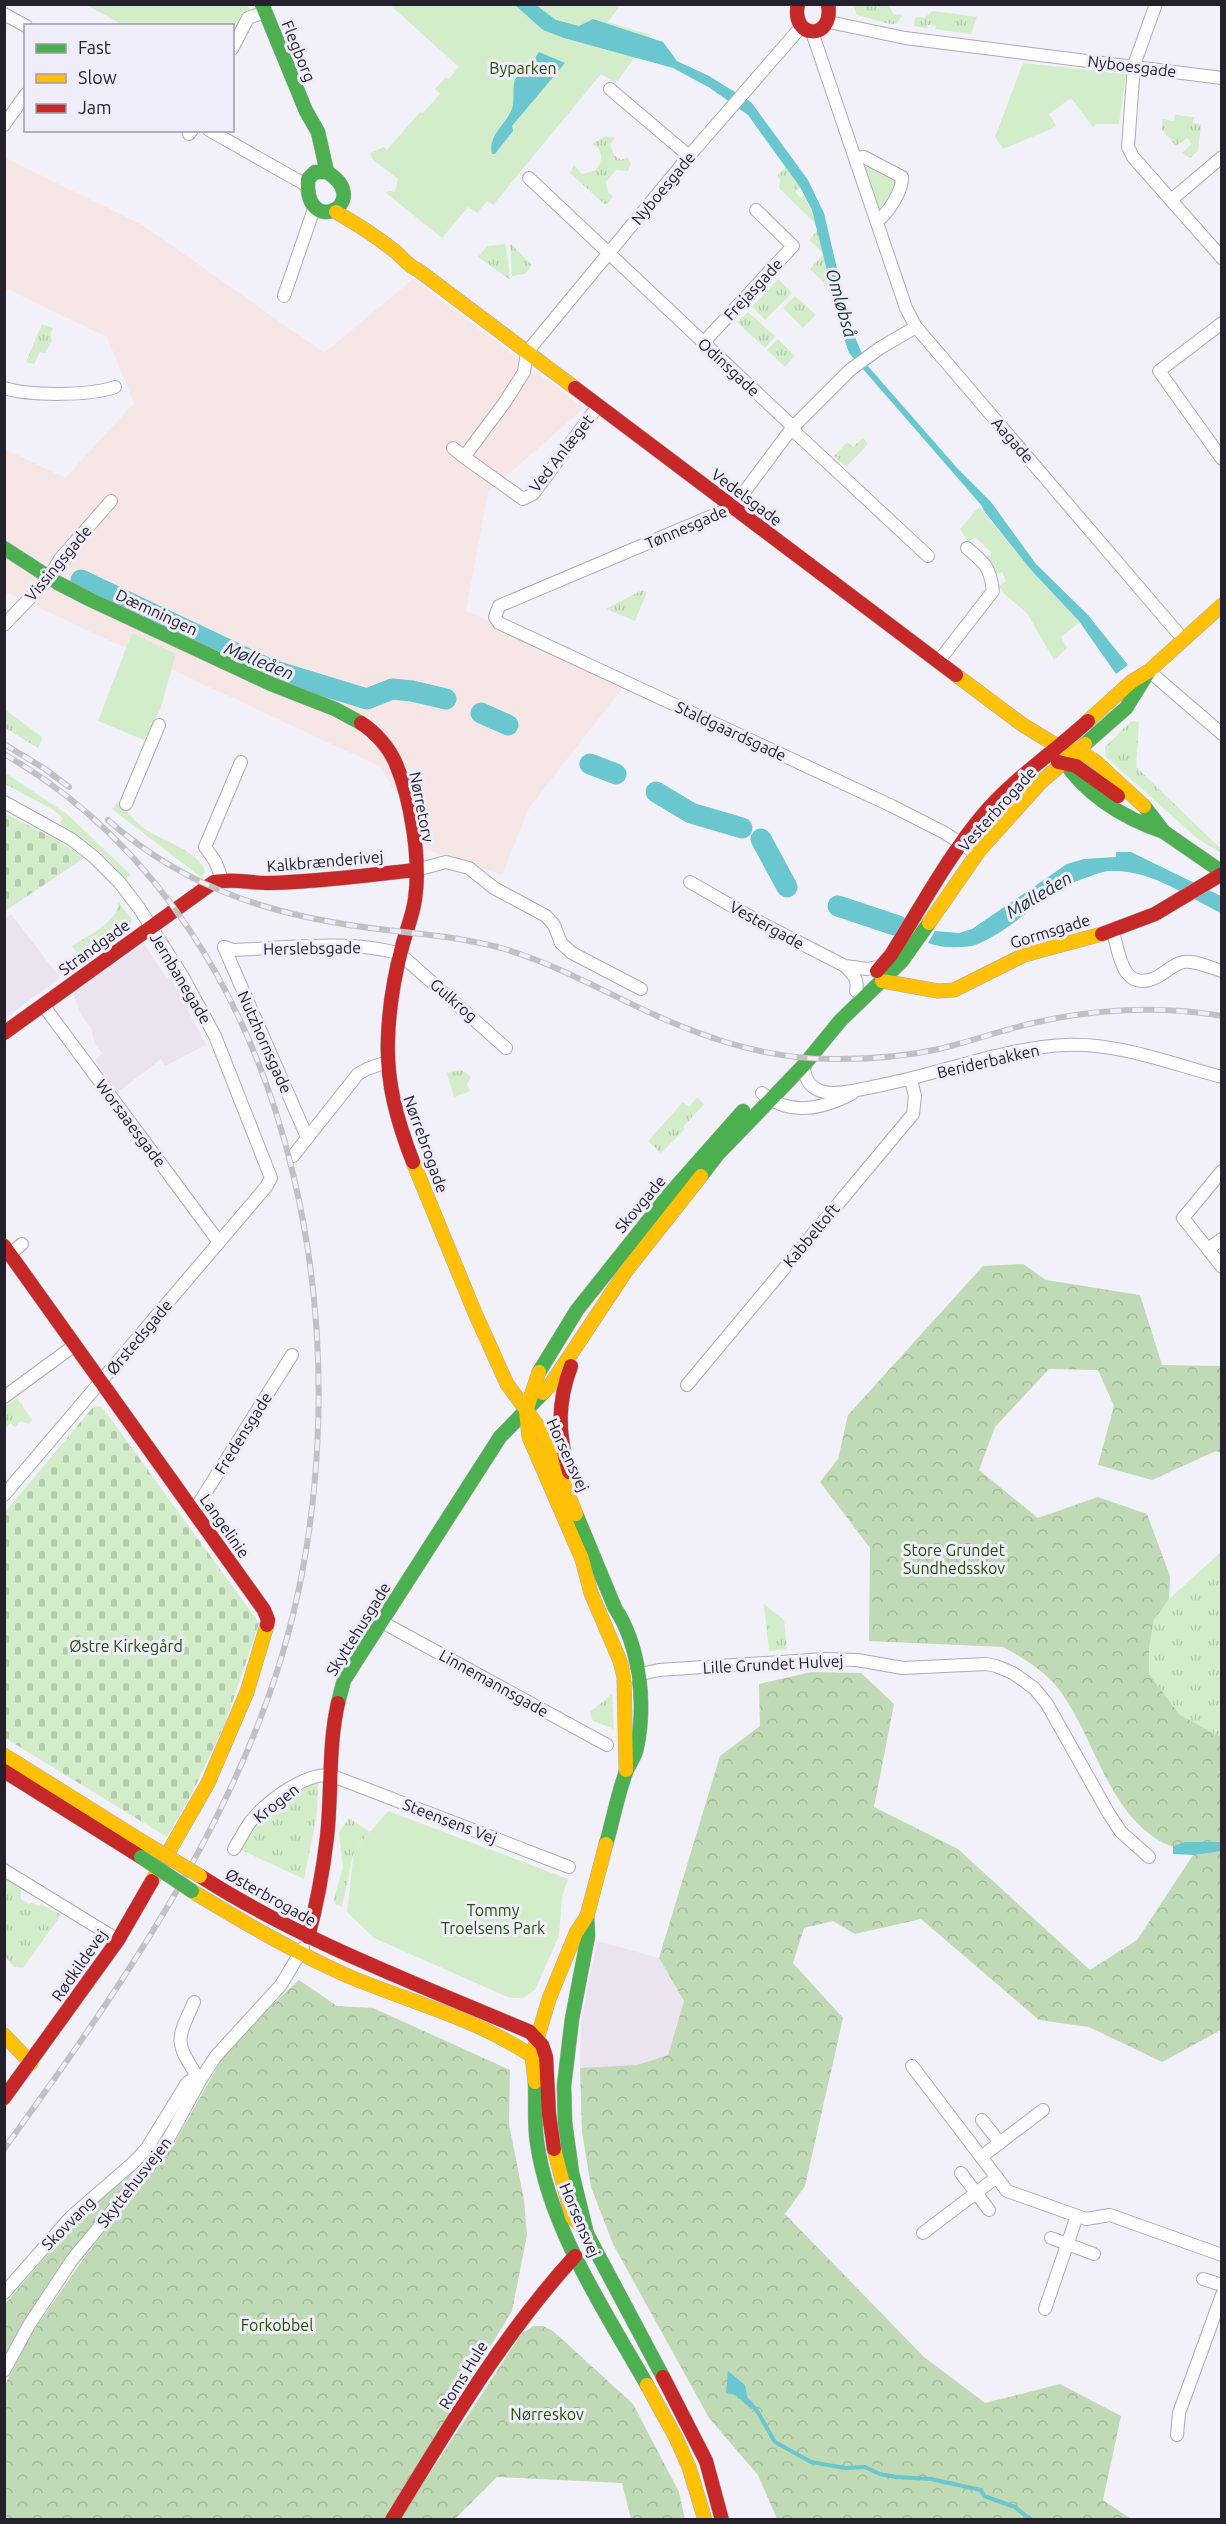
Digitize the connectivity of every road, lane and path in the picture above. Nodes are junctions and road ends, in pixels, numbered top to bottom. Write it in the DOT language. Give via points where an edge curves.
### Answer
graph roads {
  1 [pos="798,4"];
  2 [pos="828,4"];
  3 [pos="1156,4"];
  4 [pos="264,8"];
  5 [pos="4,14"];
  6 [pos="829,22"];
  7 [pos="24,25"];
  8 [pos="806,30"];
  9 [pos="234,46"];
  10 [pos="1134,65"];
  11 [pos="1221,78"];
  12 [pos="610,89"];
  13 [pos="24,97"];
  14 [pos="4,125"];
  15 [pos="212,132"];
  16 [pos="689,156"];
  17 [pos="1221,157"];
  18 [pos="856,158"];
  19 [pos="321,172"];
  20 [pos="529,178"];
  21 [pos="306,185"];
  22 [pos="344,197"];
  23 [pos="1171,200"];
  24 [pos="314,209"];
  25 [pos="756,210"];
  26 [pos="336,212"];
  27 [pos="877,221"];
  28 [pos="608,253"];
  29 [pos="1221,258"];
  30 [pos="418,270"];
  31 [pos="284,296"];
  32 [pos="1221,323"];
  33 [pos="916,327"];
  34 [pos="703,343"];
  35 [pos="527,352"];
  36 [pos="115,387"];
  37 [pos="4,388"];
  38 [pos="598,406"];
  39 [pos="792,428"];
  40 [pos="453,448"];
  41 [pos="464,457"];
  42 [pos="1221,459"];
  43 [pos="111,501"];
  44 [pos="733,507"];
  45 [pos="967,548"];
  46 [pos="4,549"];
  47 [pos="928,556"];
  48 [pos="49,578"];
  49 [pos="1221,605"];
  50 [pos="500,606"];
  51 [pos="4,625"];
  52 [pos="1184,639"];
  53 [pos="939,662"];
  54 [pos="1149,671"];
  55 [pos="159,725"];
  56 [pos="1221,734"];
  57 [pos="1059,747"];
  58 [pos="1079,751"];
  59 [pos="391,753"];
  60 [pos="241,762"];
  61 [pos="1065,762"];
  62 [pos="1033,765"];
  63 [pos="4,802"];
  64 [pos="126,804"];
  65 [pos="1164,832"];
  66 [pos="962,843"];
  67 [pos="977,854"];
  68 [pos="416,870"];
  69 [pos="1218,876"];
  70 [pos="222,879"];
  71 [pos="690,882"];
  72 [pos="150,927"];
  73 [pos="1113,931"];
  74 [pos="224,947"];
  75 [pos="400,954"];
  76 [pos="845,966"];
  77 [pos="882,966"];
  78 [pos="1221,971"];
  79 [pos="882,981"];
  80 [pos="641,989"];
  81 [pos="856,991"];
  82 [pos="43,1005"];
  83 [pos="4,1033"];
  84 [pos="506,1048"];
  85 [pos="387,1062"];
  86 [pos="804,1065"];
  87 [pos="1221,1077"];
  88 [pos="911,1080"];
  89 [pos="860,1089"];
  90 [pos="766,1096"];
  91 [pos="307,1137"];
  92 [pos="293,1155"];
  93 [pos="1221,1171"];
  94 [pos="271,1178"];
  95 [pos="1221,1239"];
  96 [pos="219,1242"];
  97 [pos="22,1244"];
  98 [pos="1208,1249"];
  99 [pos="7,1250"];
  100 [pos="1221,1267"];
  101 [pos="588,1330"];
  102 [pos="75,1345"];
  103 [pos="292,1355"];
  104 [pos="102,1382"];
  105 [pos="687,1385"];
  106 [pos="4,1398"];
  107 [pos="526,1411"];
  108 [pos="4,1495"];
  109 [pos="194,1511"];
  110 [pos="381,1622"];
  111 [pos="624,1622"];
  112 [pos="639,1675"];
  113 [pos="624,1677"];
  114 [pos="607,1745"];
  115 [pos="4,1755"];
  116 [pos="4,1771"];
  117 [pos="626,1771"];
  118 [pos="330,1775"];
  119 [pos="173,1845"];
  120 [pos="234,1849"];
  121 [pos="145,1851"];
  122 [pos="1149,1857"];
  123 [pos="569,1867"];
  124 [pos="4,1870"];
  125 [pos="587,1916"];
  126 [pos="308,1937"];
  127 [pos="118,1940"];
  128 [pos="300,1954"];
  129 [pos="194,2002"];
  130 [pos="4,2035"];
  131 [pos="537,2038"];
  132 [pos="532,2056"];
  133 [pos="31,2063"];
  134 [pos="912,2067"];
  135 [pos="199,2077"];
  136 [pos="4,2098"];
  137 [pos="1043,2110"];
  138 [pos="982,2120"];
  139 [pos="1000,2143"];
  140 [pos="981,2157"];
  141 [pos="961,2173"];
  142 [pos="997,2177"];
  143 [pos="976,2193"];
  144 [pos="989,2210"];
  145 [pos="1077,2216"];
  146 [pos="923,2233"];
  147 [pos="587,2234"];
  148 [pos="1051,2238"];
  149 [pos="1068,2244"];
  150 [pos="1094,2254"];
  151 [pos="1221,2255"];
  152 [pos="575,2256"];
  153 [pos="1203,2279"];
  154 [pos="1221,2285"];
  155 [pos="4,2293"];
  156 [pos="1221,2295"];
  157 [pos="1046,2309"];
  158 [pos="4,2371"];
  159 [pos="1177,2435"];
  160 [pos="392,2520"];
  161 [pos="705,2520"];
  162 [pos="722,2520"];
  1 -- 8 [label="main road" via="795,14"];
  2 -- 6 [label="main road"];
  3 -- 10 [label="street"];
  4 -- 9 [label="street" via="248,18"];
  4 -- 19 [label="main road, Flegborg" via="313,120 326,159"];
  5 -- 7 [label="street"];
  6 -- 8 [label="main road" via="822,29"];
  6 -- 10 [label="street, Nyboesgade" via="905,38"];
  8 -- 16 [label="street, Nyboesgade" via="742,94"];
  8 -- 18 [label="street, Aagade"];
  10 -- 11 [label="street, Nyboesgade"];
  10 -- 23 [label="street" via="1128,147"];
  12 -- 16 [label="street"];
  13 -- 14 [label="street"];
  15 -- 21 [label="street"];
  16 -- 28 [label="street, Nyboesgade"];
  17 -- 23 [label="street"];
  18 -- 27 [label="street, Aagade"];
  18 -- 27 [label="street" via="864,157 902,177 890,207"];
  19 -- 21 [label="main road" via="308,179"];
  19 -- 22 [label="main road" via="339,181"];
  20 -- 28 [label="street, Odinsgade"];
  21 -- 24 [label="main road" via="307,198"];
  22 -- 26 [label="main road"];
  22 -- 30 [label="main road, Vedelsgade" via="403,245"];
  23 -- 29 [label="street"];
  24 -- 26 [label="main road"];
  24 -- 31 [label="street"];
  25 -- 34 [label="street, Frejasgade" via="793,246"];
  26 -- 30 [label="main road, Vedelsgade" via="364,228"];
  27 -- 33 [label="street, Aagade"];
  28 -- 34 [label="street, Odinsgade"];
  28 -- 35 [label="street, Nyboesgade"];
  30 -- 35 [label="main road, Vedelsgade"];
  32 -- 42 [label="street" via="1159,371"];
  33 -- 39 [label="street, Tønnesgade" via="855,366"];
  33 -- 52 [label="street, Aagade"];
  34 -- 39 [label="street, Odinsgade"];
  35 -- 38 [label="main road, Vedelsgade"];
  35 -- 41 [label="street" via="524,372"];
  36 -- 37 [label="street" via="39,395"];
  38 -- 41 [label="street, Ved Anlæget" via="533,494 523,499"];
  38 -- 44 [label="main road, Vedelsgade"];
  39 -- 44 [label="street, Tønnesgade"];
  39 -- 47 [label="street, Odinsgade"];
  40 -- 41 [label="street, Ved Anlæget"];
  43 -- 48 [label="street, Vissingsgade" via="60,559"];
  44 -- 50 [label="street, Tønnesgade"];
  44 -- 53 [label="main road, Vedelsgade"];
  45 -- 53 [label="street" via="984,562 993,591"];
  46 -- 48 [label="main road, Dæmningen"];
  48 -- 51 [label="street, Vissingsgade"];
  48 -- 59 [label="main road, Dæmningen" via="269,683 328,704 363,724"];
  49 -- 52 [label="main road, Vesterbrogade"];
  50 -- 66 [label="street, Staldgaardsgade" via="495,617 499,623 892,806"];
  52 -- 54 [label="main road, Vesterbrogade"];
  53 -- 57 [label="main road, Vedelsgade"];
  54 -- 56 [label="street"];
  54 -- 57 [label="main road, Vesterbrogade" via="1131,682"];
  54 -- 58 [label="main road, Vesterbrogade" via="1126,708"];
  55 -- 64 [label="street"];
  57 -- 58 [label="main road, Vedelsgade"];
  57 -- 61 [label="main road"];
  57 -- 62 [label="main road, Vesterbrogade"];
  58 -- 61 [label="main road, Vesterbrogade"];
  58 -- 65 [label="main road, Vedelsgade" via="1143,805"];
  59 -- 68 [label="main road, Nørretorv" via="401,773"];
  60 -- 70 [label="street" via="205,847"];
  61 -- 62 [label="main road"];
  61 -- 65 [label="main road" via="1088,772"];
  61 -- 67 [label="main road, Vesterbrogade" via="1037,786"];
  62 -- 66 [label="main road, Vesterbrogade" via="982,816"];
  63 -- 72 [label="street, Jernbanegade" via="71,839 101,863"];
  65 -- 69 [label="main road, Vedelsgade"];
  66 -- 67 [label="street, Staldgaardsgade"];
  66 -- 77 [label="main road, Vesterbrogade"];
  67 -- 79 [label="main road, Vesterbrogade" via="902,961"];
  68 -- 70 [label="main road, Kalkbrænderivej" via="268,883"];
  68 -- 75 [label="main road, Nørrebrogade" via="415,896"];
  68 -- 80 [label="street" via="446,862 469,868 494,888 546,916 561,943 572,952"];
  69 -- 73 [label="main road, Gormsgade" via="1141,920"];
  70 -- 72 [label="main road, Strandgade"];
  71 -- 76 [label="street, Vestergade"];
  72 -- 82 [label="main road, Strandgade"];
  72 -- 94 [label="street, Jernbanegade" via="215,1036"];
  73 -- 78 [label="street" via="1124,972 1132,978 1154,979 1180,963 1189,962"];
  73 -- 79 [label="main road, Gormsgade" via="1041,948 945,991"];
  74 -- 75 [label="street, Herslebsgade" via="233,950 348,946 381,948"];
  74 -- 91 [label="street, Nutzhornsgade"];
  75 -- 84 [label="street, Gulkrog"];
  75 -- 85 [label="main road, Nørrebrogade" via="388,1009"];
  76 -- 77 [label="street, Vestergade"];
  76 -- 81 [label="street" via="854,975"];
  77 -- 81 [label="main road, Skovgade"];
  79 -- 86 [label="main road, Skovgade" via="840,1021"];
  81 -- 90 [label="main road, Skovgade"];
  82 -- 83 [label="main road, Strandgade"];
  82 -- 96 [label="street, Worsaaesgade"];
  85 -- 91 [label="street" via="358,1074"];
  85 -- 107 [label="main road, Nørrebrogade" via="398,1125 420,1181 503,1376"];
  86 -- 89 [label="street, Beriderbakken" via="804,1078 814,1088 831,1093"];
  86 -- 90 [label="main road, Skovgade"];
  87 -- 88 [label="street, Beriderbakken" via="1109,1048 1066,1045 1015,1052"];
  88 -- 89 [label="street, Beriderbakken"];
  88 -- 105 [label="street, Kabbeltoft" via="915,1096 913,1114"];
  89 -- 90 [label="street, Beriderbakken" via="819,1107 797,1108"];
  90 -- 101 [label="main road, Skovgade" via="626,1271"];
  90 -- 107 [label="main road, Skovgade" via="725,1129 577,1310 539,1372"];
  91 -- 92 [label="street"];
  93 -- 98 [label="street" via="1183,1218"];
  94 -- 96 [label="street, Ørstedsgade"];
  95 -- 98 [label="street"];
  96 -- 104 [label="street, Ørstedsgade"];
  97 -- 99 [label="street, Langelinie"];
  98 -- 100 [label="street"];
  99 -- 102 [label="main road, Langelinie"];
  101 -- 107 [label="main road, Skovgade" via="552,1384"];
  101 -- 111 [label="main road, Skovgade" via="559,1400 560,1435 568,1469 621,1605"];
  102 -- 104 [label="main road, Langelinie"];
  102 -- 106 [label="street"];
  103 -- 109 [label="street, Fredensgade"];
  104 -- 108 [label="street, Ørstedsgade"];
  104 -- 109 [label="main road, Langelinie"];
  107 -- 110 [label="main road, Skyttehusgade" via="504,1432"];
  107 -- 111 [label="main road, Horsensvej" via="543,1432"];
  107 -- 113 [label="main road, Horsensvej" via="529,1437 582,1559"];
  109 -- 119 [label="main road, Langelinie" via="268,1620 233,1728"];
  110 -- 114 [label="street, Linnemannsgade"];
  110 -- 118 [label="main road, Skyttehusgade" via="340,1690 332,1730"];
  111 -- 112 [label="main road, Horsensvej"];
  112 -- 113 [label="street, Lille Grundet Hulvej"];
  112 -- 117 [label="main road, Horsensvej" via="637,1750"];
  112 -- 122 [label="street, Lille Grundet Hulvej" via="659,1670 826,1659 903,1668 970,1663 996,1666 1034,1688 1047,1704 1108,1814 1121,1832"];
  113 -- 117 [label="main road, Horsensvej"];
  115 -- 121 [label="main road, Østerbrogade"];
  116 -- 121 [label="main road, Østerbrogade"];
  117 -- 125 [label="main road, Horsensvej"];
  118 -- 120 [label="street, Krogen" via="320,1774 289,1789 250,1822"];
  118 -- 123 [label="street, Steensens Vej"];
  118 -- 126 [label="main road, Skyttehusgade" via="323,1866"];
  119 -- 127 [label="main road, Rødkildevej"];
  121 -- 126 [label="main road, Østerbrogade, bridge" via="200,1876"];
  121 -- 128 [label="main road, Østerbrogade, bridge" via="192,1891"];
  124 -- 127 [label="street"];
  125 -- 131 [label="main road, Horsensvej" via="568,1951"];
  125 -- 147 [label="main road, Horsensvej" via="588,1936 564,2086 572,2173"];
  126 -- 128 [label="street, Skyttehusvejen"];
  126 -- 131 [label="main road, Østerbrogade" via="524,2028"];
  127 -- 133 [label="main road, Rødkildevej"];
  128 -- 132 [label="main road, Østerbrogade" via="436,2008 519,2046"];
  128 -- 135 [label="street, Skyttehusvejen" via="281,1985"];
  129 -- 135 [label="street" via="182,2030 180,2048"];
  130 -- 133 [label="main road"];
  131 -- 132 [label="main road, Horsensvej"];
  131 -- 147 [label="main road" via="546,2057 549,2114 561,2183 572,2217"];
  132 -- 152 [label="main road, Horsensvej" via="541,2166"];
  133 -- 136 [label="main road, Rødkildevej"];
  134 -- 140 [label="street"];
  135 -- 155 [label="street, Skovvang" via="187,2083 147,2148 71,2217"];
  135 -- 158 [label="street, Skyttehusvejen" via="163,2149 72,2260 28,2325"];
  137 -- 139 [label="street"];
  138 -- 139 [label="street"];
  139 -- 140 [label="street"];
  140 -- 142 [label="street"];
  141 -- 143 [label="street"];
  142 -- 143 [label="street"];
  142 -- 145 [label="street" via="1006,2191"];
  143 -- 144 [label="street"];
  143 -- 146 [label="street"];
  145 -- 149 [label="street"];
  145 -- 151 [label="street" via="1086,2219 1110,2215"];
  147 -- 162 [label="main road, Horsensvej" via="691,2428 706,2461"];
  148 -- 149 [label="street"];
  149 -- 150 [label="street"];
  149 -- 157 [label="street"];
  152 -- 160 [label="main road, Roms Hule" via="547,2284 502,2343"];
  152 -- 161 [label="main road, Horsensvej" via="676,2438"];
  153 -- 154 [label="street"];
  156 -- 159 [label="street" via="1179,2413"];
}
